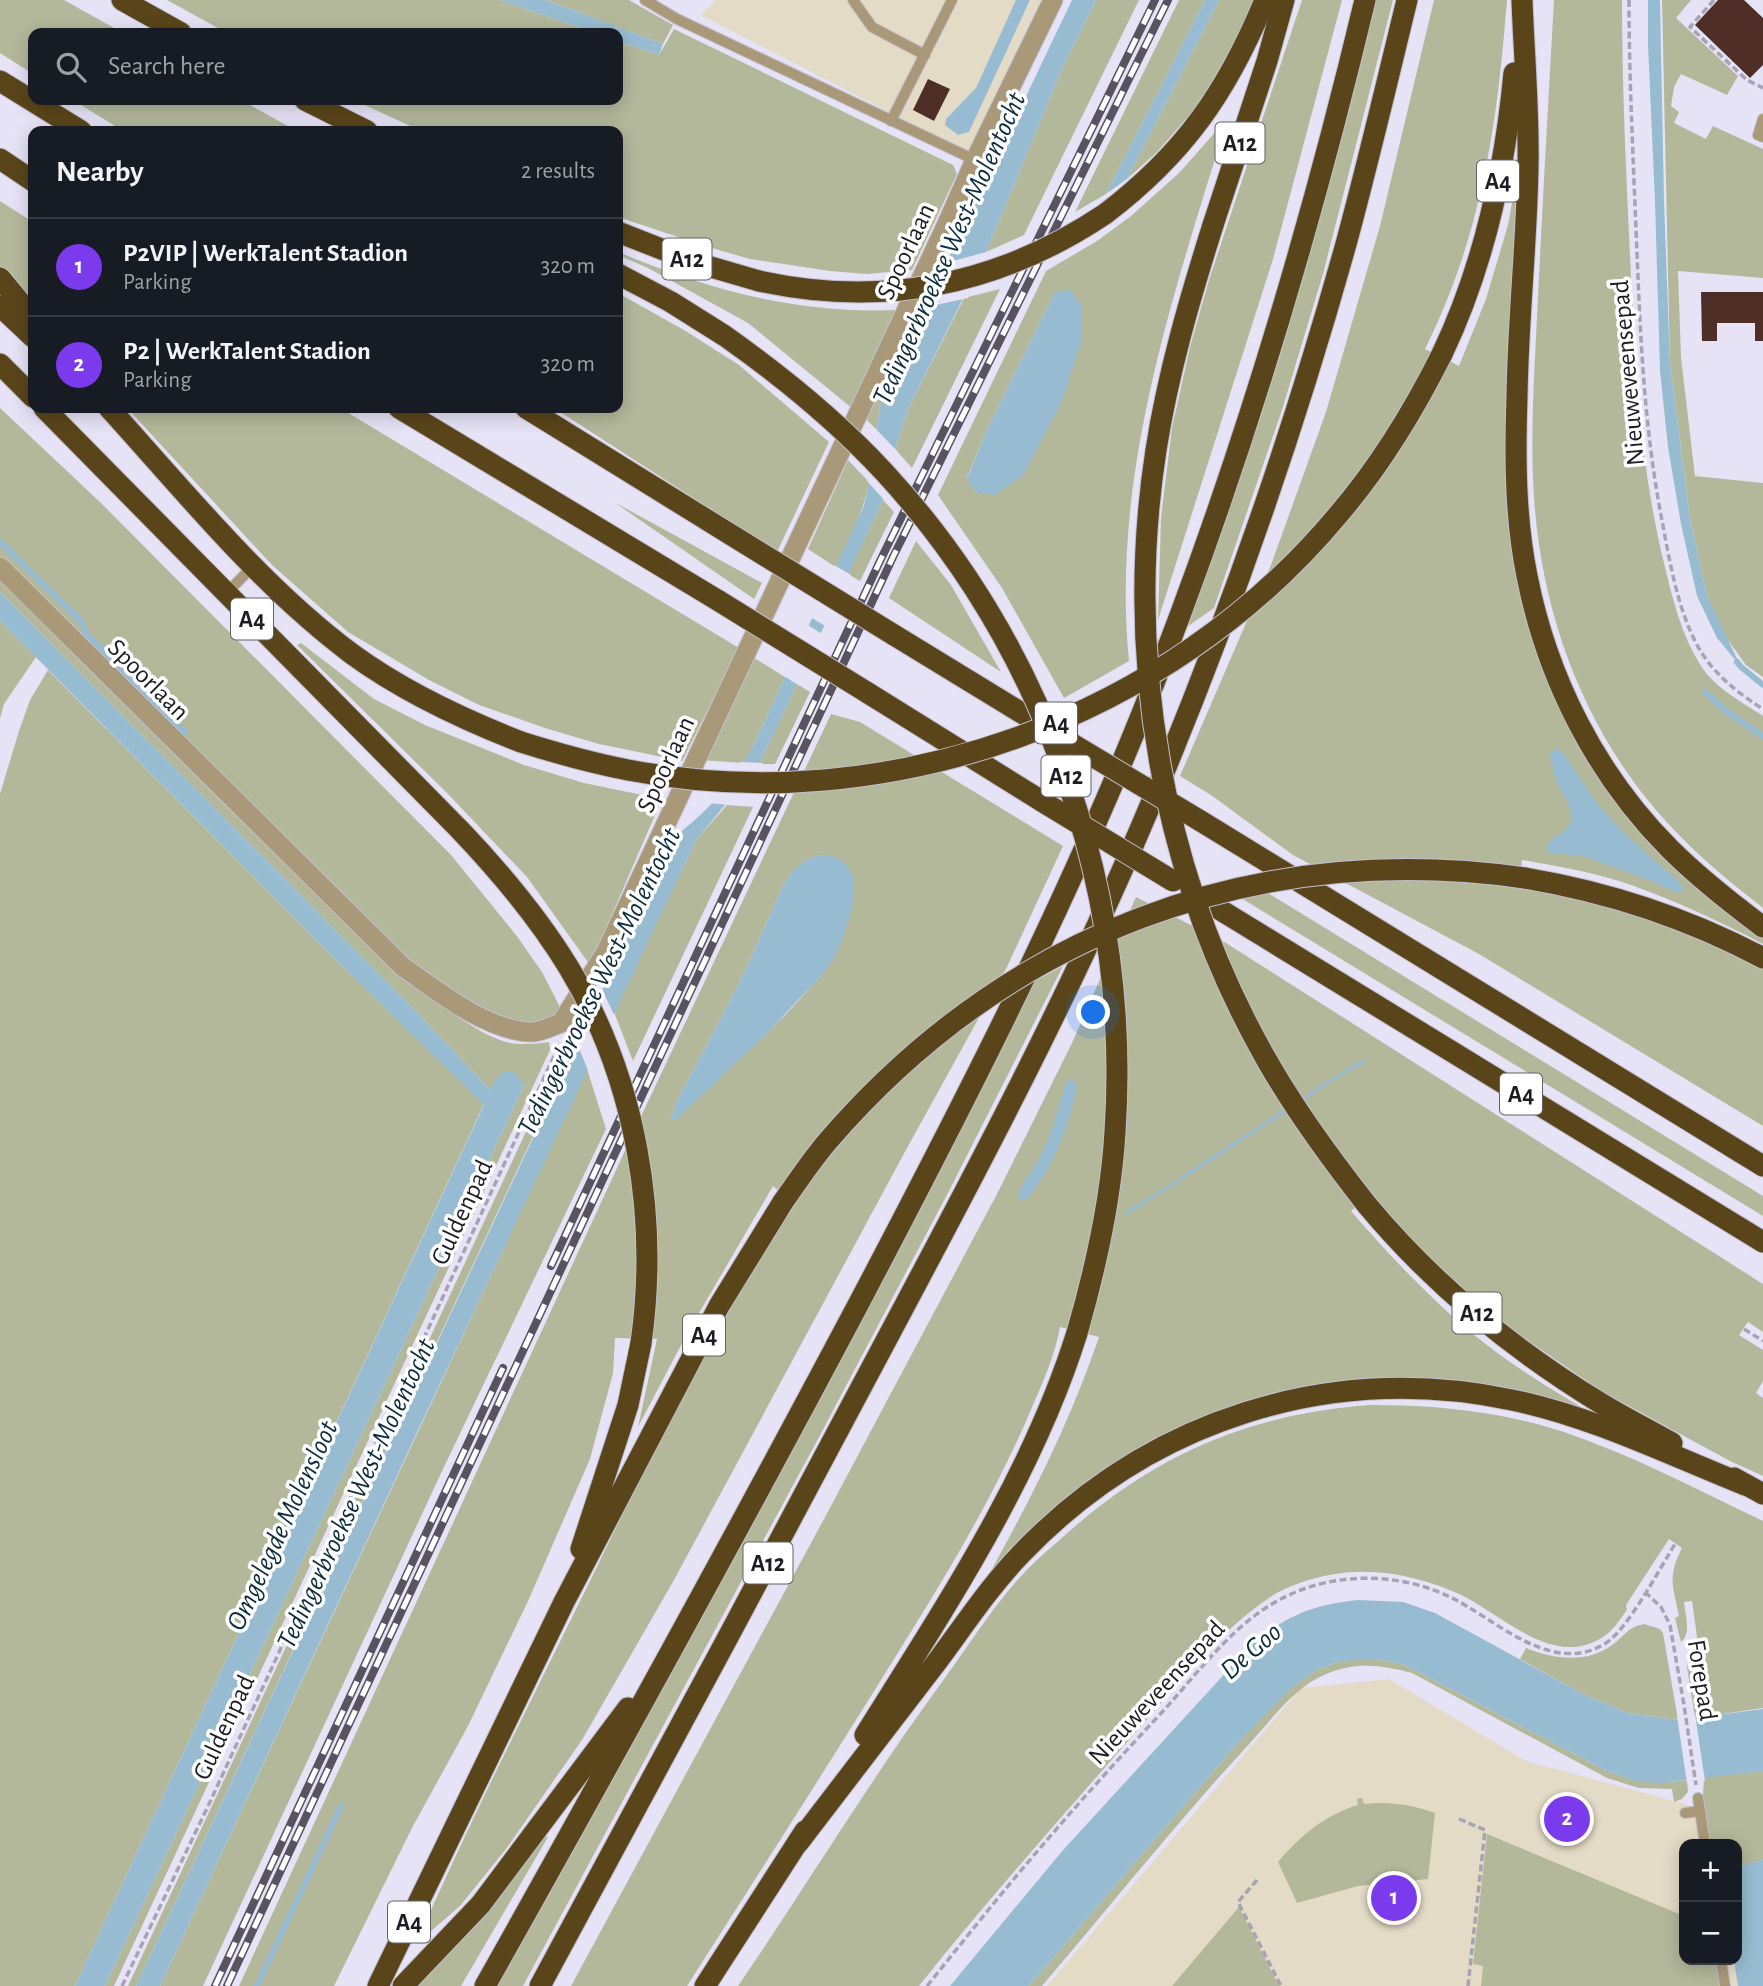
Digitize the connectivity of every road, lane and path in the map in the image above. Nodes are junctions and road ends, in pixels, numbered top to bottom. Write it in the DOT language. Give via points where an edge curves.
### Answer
graph roads {
  1 [pos="122,0"];
  2 [pos="645,0"];
  3 [pos="853,0"];
  4 [pos="952,0"];
  5 [pos="1053,0"];
  6 [pos="1265,0"];
  7 [pos="1284,0"];
  8 [pos="1365,0"];
  9 [pos="1407,0"];
  10 [pos="1521,0"];
  11 [pos="1629,0"];
  12 [pos="1714,0"];
  13 [pos="171,28"];
  14 [pos="925,55"];
  15 [pos="0,81"];
  16 [pos="1763,89"];
  17 [pos="28,98"];
  18 [pos="39,105"];
  19 [pos="315,105"];
  20 [pos="1763,119"];
  21 [pos="891,121"];
  22 [pos="73,126"];
  23 [pos="357,126"];
  24 [pos="1763,137"];
  25 [pos="975,160"];
  26 [pos="0,162"];
  27 [pos="28,179"];
  28 [pos="623,234"];
  29 [pos="623,277"];
  30 [pos="0,278"];
  31 [pos="0,306"];
  32 [pos="28,312"];
  33 [pos="28,332"];
  34 [pos="0,364"];
  35 [pos="28,392"];
  36 [pos="49,413"];
  37 [pos="114,413"];
  38 [pos="408,413"];
  39 [pos="534,413"];
  40 [pos="253,566"];
  41 [pos="0,567"];
  42 [pos="226,594"];
  43 [pos="1763,709"];
  44 [pos="1763,927"];
  45 [pos="1763,958"];
  46 [pos="561,1024"];
  47 [pos="1763,1166"];
  48 [pos="1763,1242"];
  49 [pos="1744,1329"];
  50 [pos="1763,1341"];
  51 [pos="1754,1489"];
  52 [pos="1675,1544"];
  53 [pos="1645,1592"];
  54 [pos="564,1602"];
  55 [pos="679,1639"];
  56 [pos="1696,1784"];
  57 [pos="1698,1798"];
  58 [pos="1700,1811"];
  59 [pos="1685,1813"];
  60 [pos="1458,1819"];
  61 [pos="1703,1839"];
  62 [pos="798,1843"];
  63 [pos="1257,1880"];
  64 [pos="1722,1965"];
  65 [pos="122,1986"];
  66 [pos="378,1986"];
  67 [pos="403,1986"];
  68 [pos="485,1986"];
  69 [pos="540,1986"];
  70 [pos="705,1986"];
  71 [pos="927,1986"];
  72 [pos="1281,1986"];
  73 [pos="1468,1986"];
  74 [pos="1725,1986"];
  1 -- 13 [label="highway"];
  2 -- 21 [label="lane"];
  3 -- 14 [label="lane" via="872,27"];
  4 -- 14 [label="lane"];
  5 -- 25 [label="street, Spoorlaan"];
  6 -- 28 [label="highway, A12, bridge" via="1227,80 1162,166 1105,215 1067,238 995,270 914,289 836,292 759,281"];
  7 -- 51 [label="highway, A12, bridge" via="1196,279 1153,473 1147,535 1147,663 1159,762 1189,884 1222,972 1276,1077 1367,1205 1412,1254 1459,1299 1542,1364 1602,1404"];
  8 -- 55 [label="highway, A12" via="1267,365 1173,634 1127,750 1066,891 933,1163"];
  9 -- 69 [label="highway, A12" via="1348,238 1277,471 1217,638 1128,857 994,1138"];
  10 -- 40 [label="highway, A4, bridge" via="1512,96 1495,197 1470,285 1442,354 1397,436 1357,492 1275,582 1181,656 1058,722 943,760 803,781 722,781 593,762 477,725 383,675 327,634"];
  10 -- 44 [label="highway, A4" via="1528,162 1517,489 1536,613 1578,723 1621,793 1695,873"];
  11 -- 43 [label="path, Nieuweveensepad" via="1642,369 1664,535 1696,643 1722,678"];
  12 -- 16 [label="path" via="1689,27"];
  14 -- 21 [label="lane"];
  15 -- 17 [label="highway"];
  18 -- 22 [label="highway"];
  19 -- 23 [label="highway"];
  20 -- 24 [label="lane" via="1758,135"];
  21 -- 25 [label="lane"];
  25 -- 46 [label="street, Spoorlaan" via="606,952"];
  26 -- 27 [label="highway"];
  29 -- 62 [label="highway, A12, bridge" via="726,336 786,380 886,474 931,528 980,599 1043,719 1084,831 1109,954 1117,1040 1115,1132 1094,1267 1077,1333 1042,1427 1007,1498"];
  30 -- 32 [label="highway"];
  31 -- 33 [label="highway"];
  34 -- 35 [label="highway"];
  36 -- 42 [label="highway, A4"];
  37 -- 40 [label="highway, A4"];
  38 -- 48 [label="highway, A4, bridge"];
  39 -- 47 [label="highway, A4, bridge"];
  40 -- 42 [label="lane"];
  41 -- 46 [label="street, Spoorlaan" via="402,967 495,1024 531,1033"];
  42 -- 54 [label="highway, A4, bridge" via="460,830 521,898 570,969 618,1076 638,1156 645,1216 641,1343 628,1405"];
  45 -- 54 [label="highway, A4, bridge" via="1658,911 1578,888 1460,870 1404,869 1310,875 1247,886 1107,931 1073,947 1013,981 924,1045 826,1144 783,1202 719,1306"];
  46 -- 65 [label="path, Guldenpad" via="560,1043"];
  49 -- 50 [label="path"];
  51 -- 62 [label="highway, A12" via="1563,1414 1462,1392 1399,1388 1329,1393 1216,1422 1168,1443 1108,1479 1020,1555"];
  52 -- 53 [label="path, Nieuweveensepad"];
  53 -- 56 [label="path, Forepad" via="1669,1620"];
  53 -- 71 [label="path, Nieuweveensepad" via="1608,1642 1572,1653 1538,1648 1448,1596 1397,1580 1332,1581 1277,1601 1226,1642 1113,1765"];
  54 -- 66 [label="highway, A4"];
  55 -- 67 [label="highway, A12" via="493,1889"];
  55 -- 68 [label="highway, A12"];
  57 -- 58 [label="lane"];
  58 -- 59 [label="lane"];
  58 -- 61 [label="lane"];
  60 -- 73 [label="path" via="1485,1830"];
  62 -- 70 [label="highway, A12"];
  63 -- 72 [label="path" via="1238,1902"];
  64 -- 74 [label="lane"];
}
